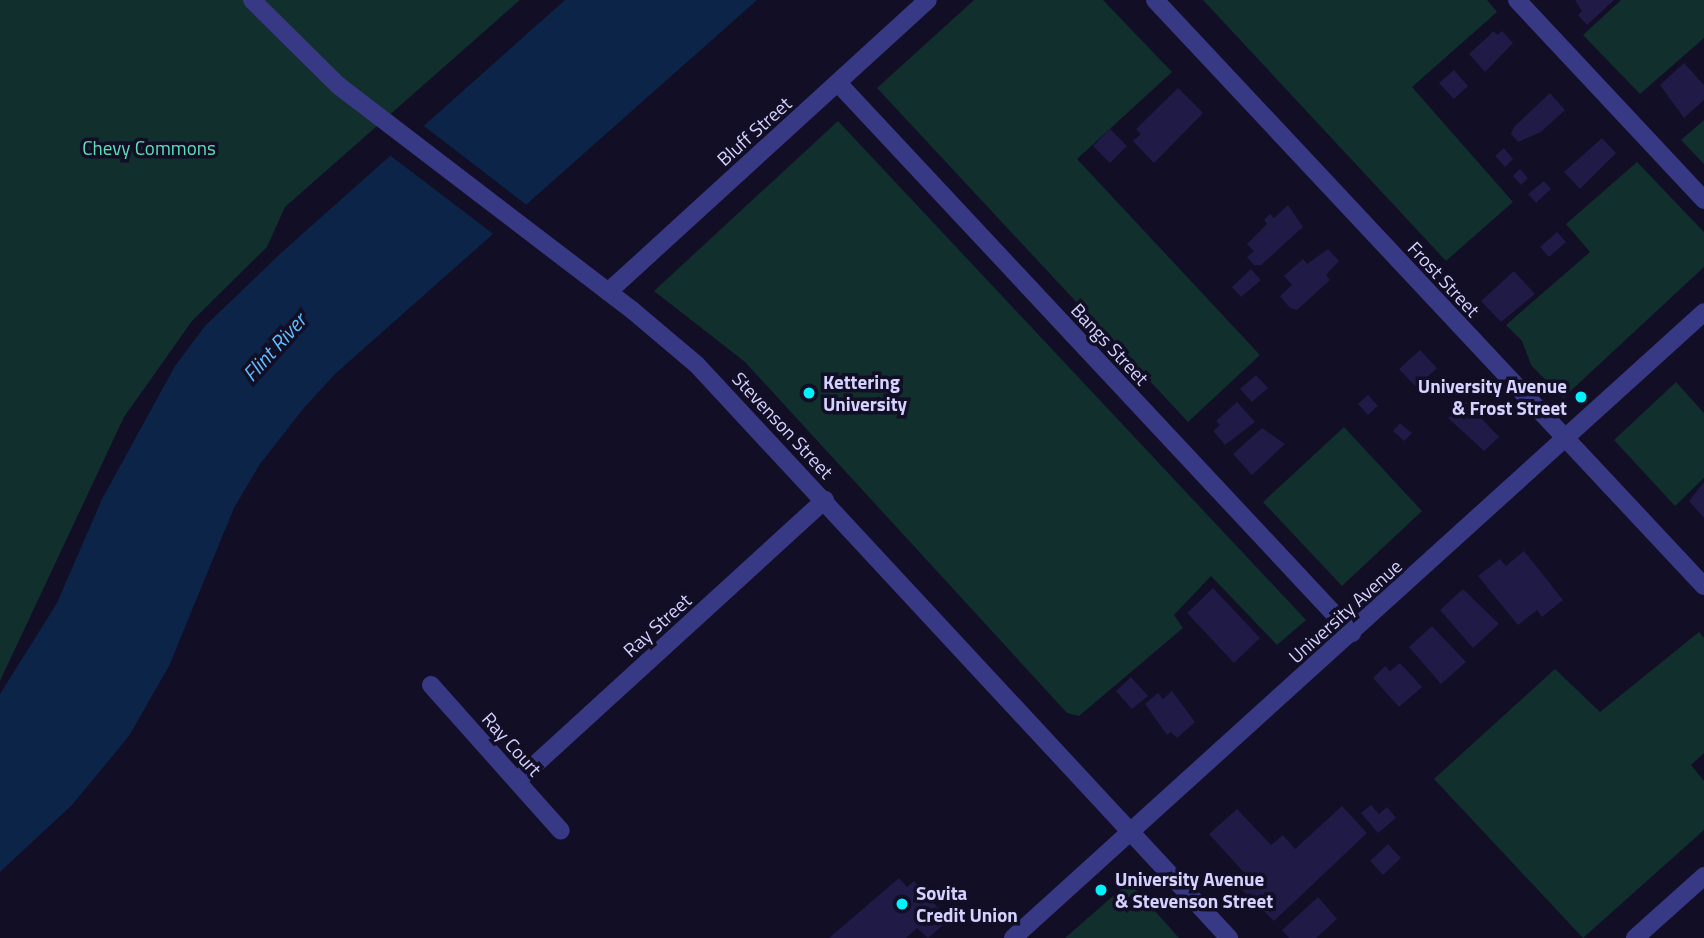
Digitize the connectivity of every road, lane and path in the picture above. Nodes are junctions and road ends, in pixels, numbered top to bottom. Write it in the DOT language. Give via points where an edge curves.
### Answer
graph roads {
  1 [pos="252,0"];
  2 [pos="928,0"];
  3 [pos="1155,0"];
  4 [pos="1517,0"];
  5 [pos="838,83"];
  6 [pos="1704,200"];
  7 [pos="608,292"];
  8 [pos="1704,312"];
  9 [pos="1566,440"];
  10 [pos="825,500"];
  11 [pos="1704,586"];
  12 [pos="1352,633"];
  13 [pos="431,685"];
  14 [pos="517,781"];
  15 [pos="561,831"];
  16 [pos="1132,831"];
  17 [pos="1704,876"];
  18 [pos="1013,938"];
  19 [pos="1229,938"];
  20 [pos="1635,938"];
  1 -- 7 [label="street, Stevenson Street" via="305,56 378,118"];
  2 -- 5 [label="street, Bluff Street"];
  3 -- 9 [label="street, Frost Street"];
  4 -- 6 [label="street"];
  5 -- 7 [label="street, Bluff Street"];
  5 -- 12 [label="street, Bangs Street"];
  7 -- 10 [label="street, Stevenson Street" via="697,365"];
  8 -- 9 [label="street, University Avenue"];
  9 -- 11 [label="street, Frost Street"];
  9 -- 12 [label="street, University Avenue"];
  10 -- 14 [label="street, Ray Street"];
  10 -- 16 [label="street, Stevenson Street"];
  12 -- 16 [label="street, University Avenue"];
  13 -- 14 [label="street, Ray Court"];
  14 -- 15 [label="street, Ray Court"];
  16 -- 18 [label="street, University Avenue"];
  16 -- 19 [label="street, Stevenson Street"];
  17 -- 20 [label="street"];
}
